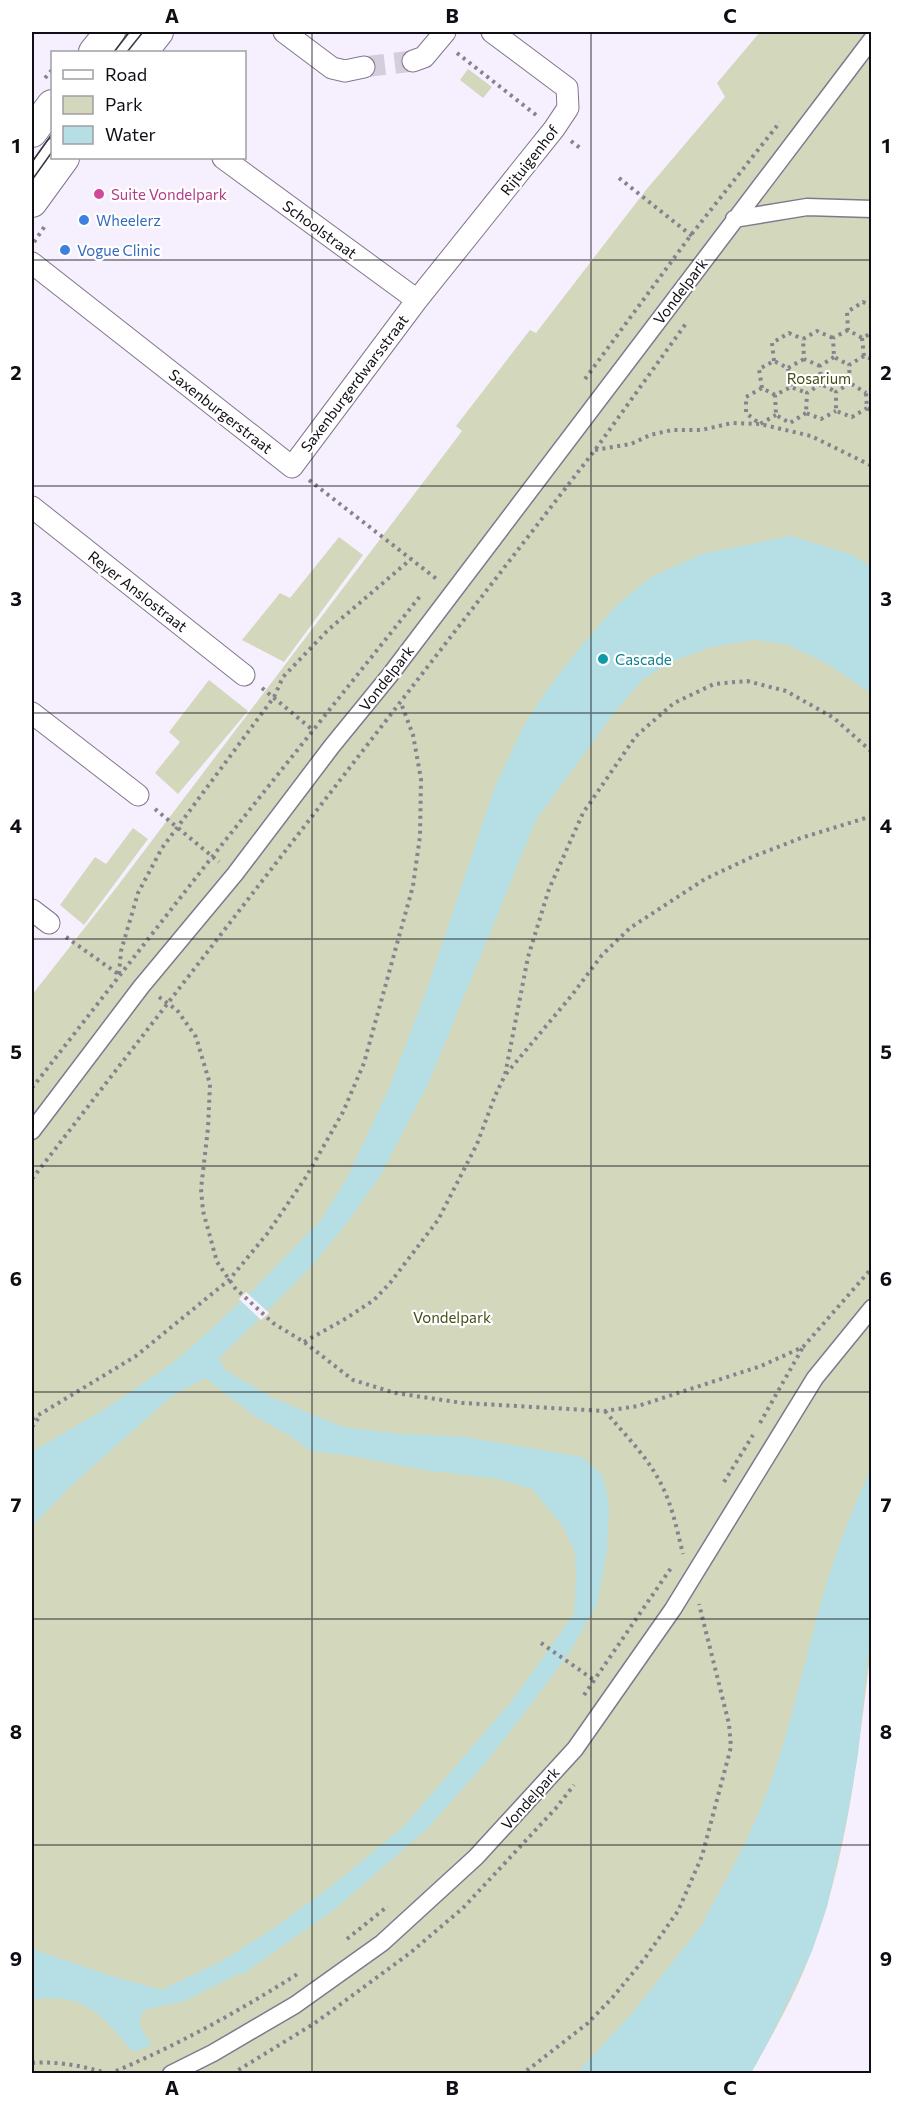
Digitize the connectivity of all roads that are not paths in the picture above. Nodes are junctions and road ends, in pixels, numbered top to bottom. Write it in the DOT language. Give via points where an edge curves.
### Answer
graph roads {
  1 [pos="110,32"];
  2 [pos="137,32"];
  3 [pos="158,32"];
  4 [pos="284,32"];
  5 [pos="492,32"];
  6 [pos="442,35"];
  7 [pos="872,39"];
  8 [pos="95,51"];
  9 [pos="122,51"];
  10 [pos="143,51"];
  11 [pos="413,61"];
  12 [pos="364,68"];
  13 [pos="51,106"];
  14 [pos="32,132"];
  15 [pos="51,145"];
  16 [pos="63,159"];
  17 [pos="224,159"];
  18 [pos="32,172"];
  19 [pos="32,202"];
  20 [pos="872,209"];
  21 [pos="734,219"];
  22 [pos="32,263"];
  23 [pos="417,300"];
  24 [pos="292,467"];
  25 [pos="32,507"];
  26 [pos="244,675"];
  27 [pos="32,713"];
  28 [pos="138,795"];
  29 [pos="32,910"];
  30 [pos="49,923"];
  31 [pos="32,1131"];
  32 [pos="872,1308"];
  33 [pos="171,2073"];
  1 -- 8 [label="main road"];
  2 -- 9 [label="lane"];
  3 -- 10 [label="main road"];
  4 -- 12 [label="street" via="332,68"];
  5 -- 23 [label="street, Rijtuigenhof" via="567,88 568,108"];
  6 -- 11 [label="street" via="424,57"];
  7 -- 21 [label="street, Vondelpark"];
  13 -- 14 [label="main road"];
  15 -- 18 [label="lane"];
  16 -- 19 [label="main road"];
  17 -- 23 [label="street, Schoolstraat"];
  20 -- 21 [label="street" via="807,207"];
  21 -- 31 [label="street, Vondelpark" via="390,675 141,987"];
  22 -- 24 [label="street, Saxenburgerstraat"];
  23 -- 24 [label="street, Saxenburgerdwarsstraat"];
  25 -- 26 [label="street, Reyer Anslostraat"];
  27 -- 28 [label="street"];
  29 -- 30 [label="street"];
  32 -- 33 [label="street, Vondelpark" via="815,1378 673,1609 574,1749 476,1857 382,1943 295,2005"];
}
